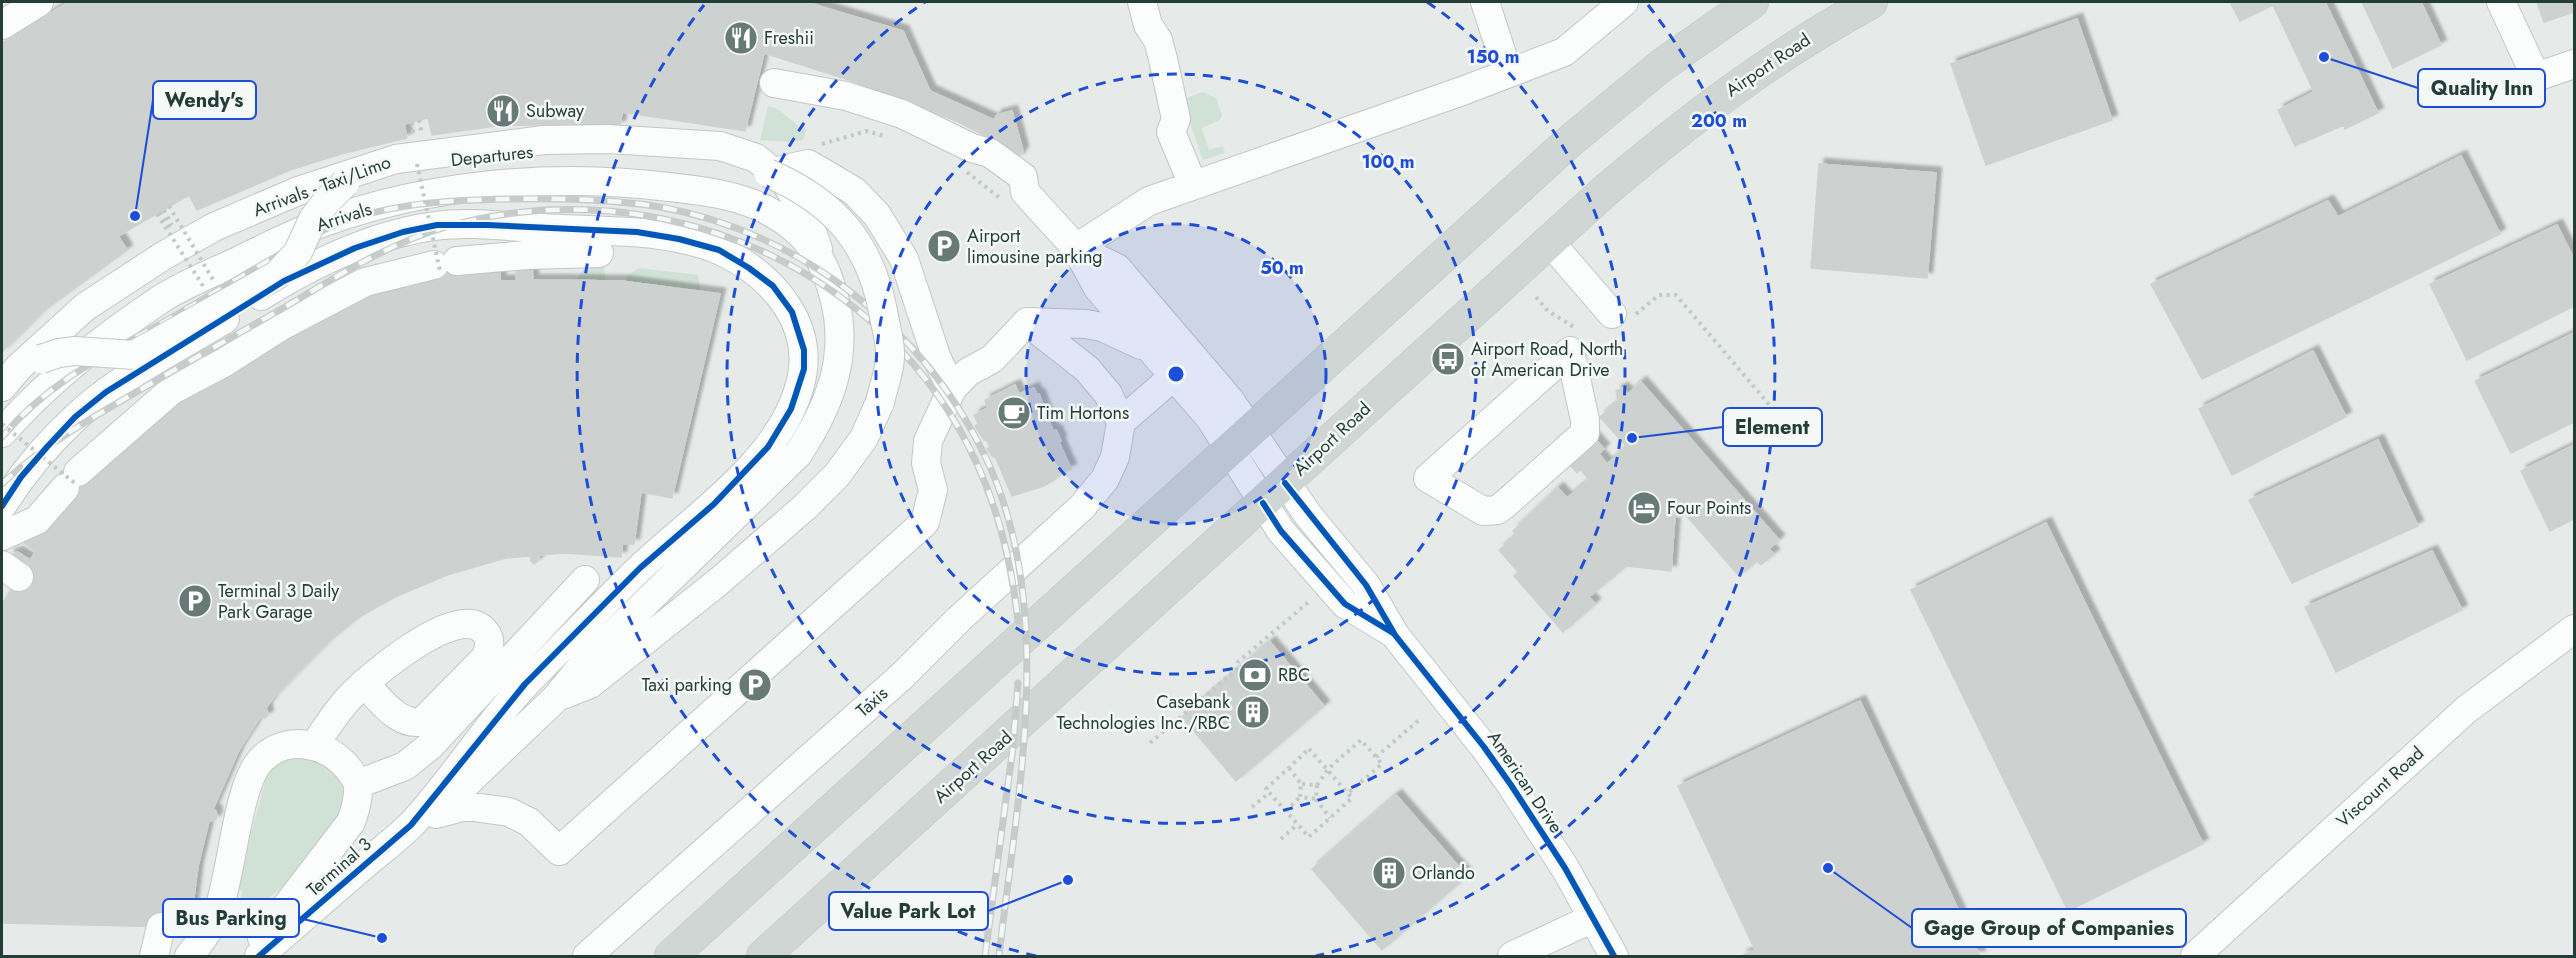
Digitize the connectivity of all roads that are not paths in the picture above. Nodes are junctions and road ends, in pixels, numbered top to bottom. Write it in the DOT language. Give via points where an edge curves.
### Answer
graph roads {
  1 [pos="39,2"];
  2 [pos="1485,2"];
  3 [pos="1624,2"];
  4 [pos="1752,2"];
  5 [pos="1871,2"];
  6 [pos="2501,2"];
  7 [pos="1145,13"];
  8 [pos="2,25"];
  9 [pos="2574,64"];
  10 [pos="1508,73"];
  11 [pos="774,82"];
  12 [pos="773,172"];
  13 [pos="345,183"];
  14 [pos="1193,185"];
  15 [pos="1550,242"];
  16 [pos="1076,248"];
  17 [pos="599,252"];
  18 [pos="820,256"];
  19 [pos="1622,316"];
  20 [pos="1027,322"];
  21 [pos="1572,339"];
  22 [pos="1151,350"];
  23 [pos="41,359"];
  24 [pos="1174,376"];
  25 [pos="1213,381"];
  26 [pos="2,387"];
  27 [pos="952,388"];
  28 [pos="2,400"];
  29 [pos="1121,422"];
  30 [pos="2,433"];
  31 [pos="1239,440"];
  32 [pos="1274,493"];
  33 [pos="2,506"];
  34 [pos="2,536"];
  35 [pos="585,580"];
  36 [pos="2574,629"];
  37 [pos="364,683"];
  38 [pos="555,699"];
  39 [pos="314,746"];
  40 [pos="358,784"];
  41 [pos="423,819"];
  42 [pos="1593,918"];
  43 [pos="161,927"];
  44 [pos="154,957"];
  45 [pos="189,957"];
  46 [pos="248,957"];
  47 [pos="259,957"];
  48 [pos="587,957"];
  49 [pos="671,957"];
  50 [pos="763,957"];
  51 [pos="1512,957"];
  52 [pos="1614,957"];
  53 [pos="2195,957"];
  1 -- 8 [label="street"];
  2 -- 10 [label="street"];
  3 -- 10 [label="street" via="1564,52"];
  4 -- 31 [label="main road" via="1604,111"];
  5 -- 15 [label="main road, Airport Road" via="1779,56 1717,99"];
  6 -- 9 [label="street" via="2536,77"];
  7 -- 14 [label="street" via="1142,45 1158,127 1171,132"];
  10 -- 14 [label="street"];
  11 -- 16 [label="street" via="846,96 902,114 965,157 990,153 1023,177 1016,198"];
  12 -- 18 [label="street, Arrivals - Taxi/Limo" via="785,182 806,214"];
  12 -- 26 [label="street, Arrivals - Taxi/Limo" via="756,158 720,146 608,139 544,140 396,159 298,191 214,227 170,252 85,307"];
  12 -- 27 [label="street" via="808,164 854,191 877,215 904,258 937,358"];
  13 -- 23 [label="street, Departures, bridge" via="262,215 186,253 121,293"];
  13 -- 23 [label="street, bridge" via="326,202 298,252 277,275 134,355 75,351"];
  13 -- 38 [label="street, Departures, bridge" via="417,165 510,152 582,148 669,154 747,167 785,180 809,193 838,217 868,258 880,292 890,357 880,402 864,438 837,475 805,507 717,583 590,684"];
  14 -- 16 [label="street" via="1149,201"];
  15 -- 19 [label="street"];
  15 -- 32 [label="main road, Airport Road"];
  16 -- 22 [label="street, American Drive" via="1098,288"];
  16 -- 25 [label="street, American Drive" via="1117,268"];
  17 -- 34 [label="street" via="527,255 365,282 172,390 37,520"];
  18 -- 30 [label="street, Arrivals" via="773,213 705,191 551,180 428,194 322,222 163,298 78,361"];
  18 -- 38 [label="street, Arrivals - Taxi/Limo" via="831,283 841,349 835,381 818,424 798,454 586,661"];
  20 -- 22 [label="street" via="1102,327"];
  20 -- 27 [label="street" via="992,360 968,372"];
  20 -- 29 [label="street" via="1087,369 1107,394"];
  21 -- 21 [label="street" via="1585,433 1497,510 1483,511 1428,478"];
  22 -- 24 [label="street, American Drive"];
  23 -- 28 [label="street, Departures"];
  24 -- 25 [label="street"];
  24 -- 29 [label="street"];
  24 -- 31 [label="street, American Drive" via="1210,418"];
  25 -- 31 [label="street, American Drive" via="1229,399"];
  27 -- 41 [label="street" via="928,441 926,463 933,490 925,522 559,851 529,822 509,812 466,806"];
  29 -- 48 [label="street, Taxis" via="1115,457 1105,479 1082,507 902,676"];
  31 -- 32 [label="street, American Drive"];
  31 -- 49 [label="main road"];
  32 -- 42 [label="street, American Drive" via="1281,531 1345,604 1395,635 1511,785"];
  32 -- 50 [label="main road, Airport Road"];
  33 -- 41 [label="street" via="47,447 106,392 284,281 355,248 403,232 437,225 487,225 637,232 719,250 763,277 792,312 804,350 799,389 768,447 714,504 640,568 525,684"];
  35 -- 40 [label="street" via="430,746 405,766"];
  36 -- 53 [label="street, Viscount Road" via="2467,709"];
  37 -- 39 [label="street"];
  38 -- 41 [label="street"];
  39 -- 40 [label="street" via="339,758"];
  39 -- 45 [label="street" via="287,745 272,751 254,771 245,794 219,909"];
  40 -- 46 [label="street" via="351,822"];
  41 -- 47 [label="street, Terminal 3"];
  42 -- 51 [label="street"];
  42 -- 52 [label="street, American Drive"];
  43 -- 44 [label="street"];
}
